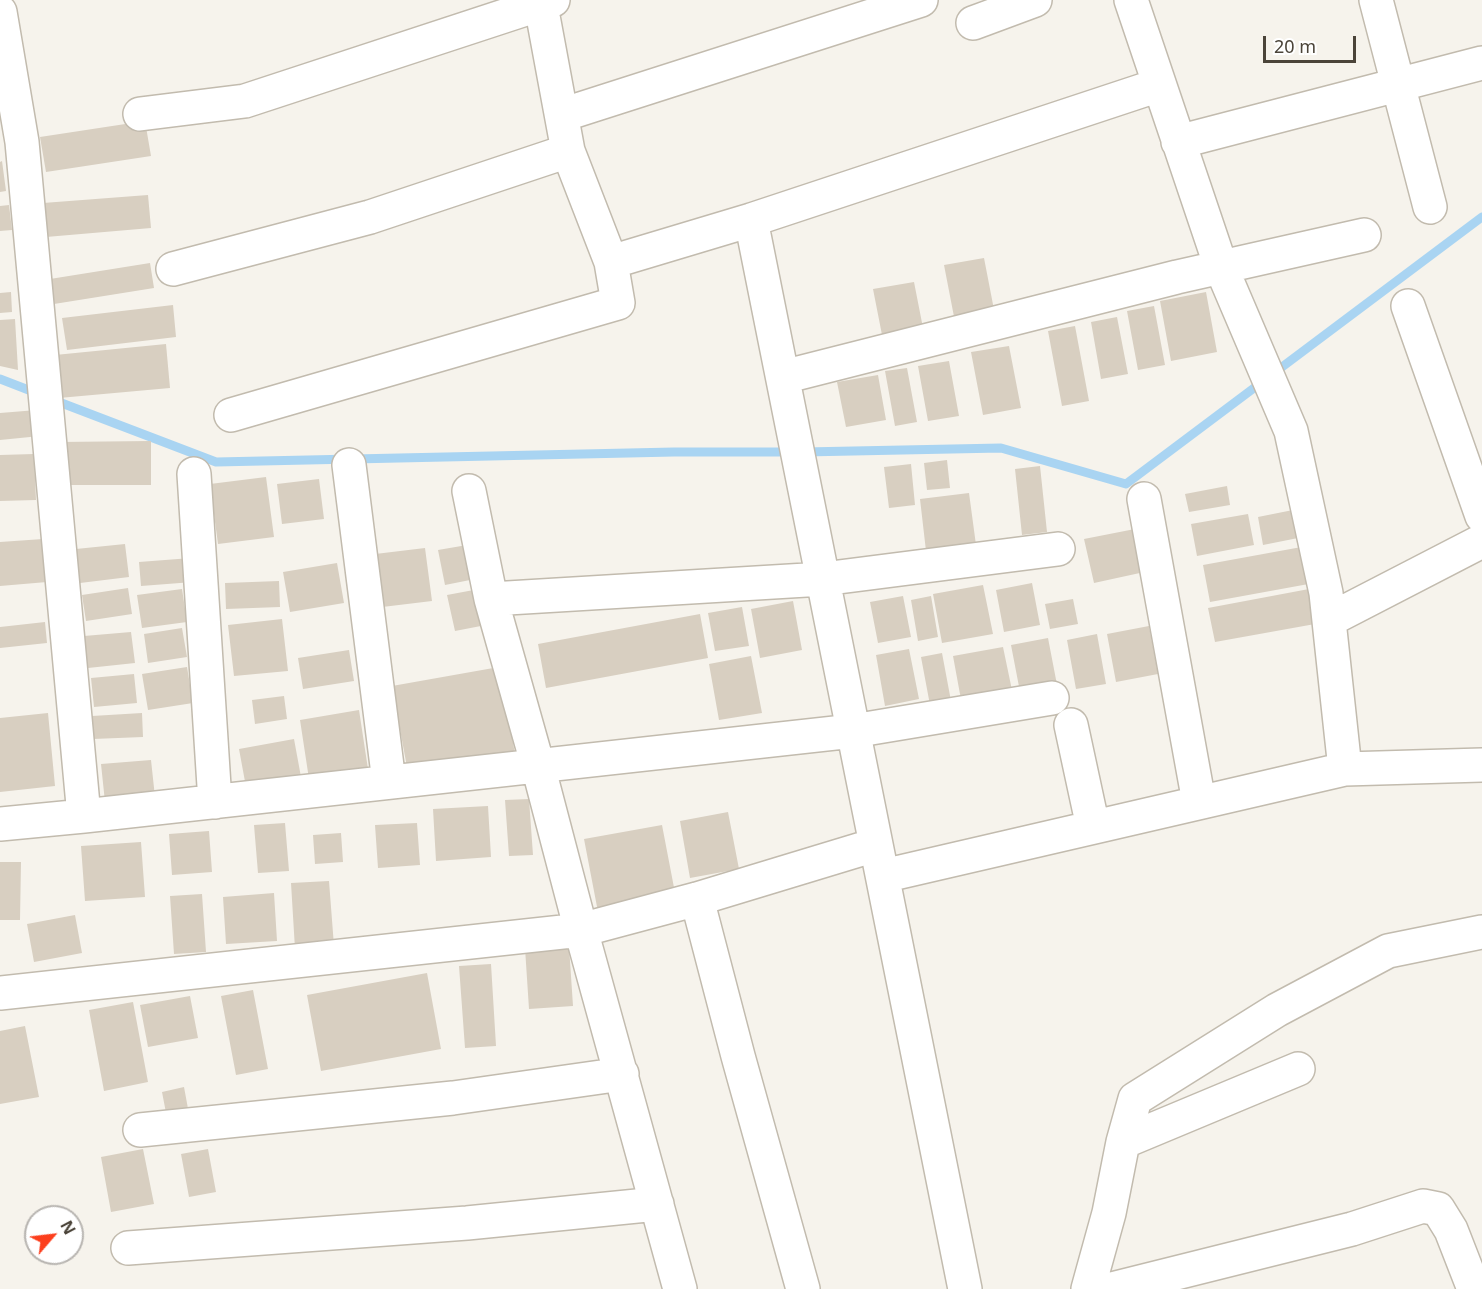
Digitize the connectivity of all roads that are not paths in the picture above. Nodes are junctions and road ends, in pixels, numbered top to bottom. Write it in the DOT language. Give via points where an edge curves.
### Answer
graph roads {
  1 [pos="921,0"];
  2 [pos="1035,0"];
  3 [pos="1376,0"];
  4 [pos="544,1"];
  5 [pos="1134,1"];
  6 [pos="0,12"];
  7 [pos="973,23"];
  8 [pos="1482,63"];
  9 [pos="1398,85"];
  10 [pos="1159,86"];
  11 [pos="140,114"];
  12 [pos="562,115"];
  13 [pos="1178,142"];
  14 [pos="11,144"];
  15 [pos="568,151"];
  16 [pos="1430,207"];
  17 [pos="751,220"];
  18 [pos="1364,235"];
  19 [pos="611,262"];
  20 [pos="1221,267"];
  21 [pos="173,269"];
  22 [pos="1408,306"];
  23 [pos="783,377"];
  24 [pos="231,415"];
  25 [pos="349,465"];
  26 [pos="194,474"];
  27 [pos="469,491"];
  28 [pos="1144,499"];
  29 [pos="1482,516"];
  30 [pos="1482,541"];
  31 [pos="1058,549"];
  32 [pos="823,579"];
  33 [pos="491,598"];
  34 [pos="1329,620"];
  35 [pos="1053,699"];
  36 [pos="1071,725"];
  37 [pos="853,731"];
  38 [pos="1482,765"];
  39 [pos="538,766"];
  40 [pos="1345,769"];
  41 [pos="389,782"];
  42 [pos="215,802"];
  43 [pos="1199,802"];
  44 [pos="84,816"];
  45 [pos="0,824"];
  46 [pos="1094,827"];
  47 [pos="875,845"];
  48 [pos="883,876"];
  49 [pos="698,899"];
  50 [pos="580,930"];
  51 [pos="1482,932"];
  52 [pos="0,993"];
  53 [pos="1298,1069"];
  54 [pos="622,1074"];
  55 [pos="140,1130"];
  56 [pos="1123,1142"];
  57 [pos="657,1204"];
  58 [pos="128,1248"];
  59 [pos="680,1289"];
  60 [pos="803,1289"];
  61 [pos="965,1289"];
  62 [pos="1088,1289"];
  63 [pos="1112,1289"];
  64 [pos="1474,1289"];
  1 -- 12 [label="street"];
  2 -- 7 [label="street"];
  3 -- 9 [label="street"];
  4 -- 11 [label="street" via="245,101"];
  4 -- 12 [label="street"];
  5 -- 10 [label="street"];
  6 -- 14 [label="street"];
  8 -- 9 [label="street"];
  9 -- 13 [label="street"];
  9 -- 16 [label="street"];
  10 -- 13 [label="street"];
  10 -- 17 [label="street"];
  12 -- 15 [label="street"];
  13 -- 20 [label="street"];
  14 -- 44 [label="street" via="45,396"];
  15 -- 19 [label="street"];
  15 -- 21 [label="street" via="370,217"];
  17 -- 19 [label="street"];
  17 -- 23 [label="street"];
  18 -- 20 [label="street"];
  19 -- 24 [label="street" via="618,303"];
  20 -- 23 [label="street"];
  20 -- 34 [label="street" via="1291,431"];
  22 -- 29 [label="street"];
  23 -- 32 [label="street"];
  25 -- 41 [label="street"];
  26 -- 42 [label="street"];
  27 -- 33 [label="street"];
  28 -- 43 [label="street"];
  30 -- 34 [label="street"];
  31 -- 32 [label="street"];
  32 -- 33 [label="street"];
  32 -- 37 [label="street"];
  33 -- 39 [label="street"];
  34 -- 40 [label="street"];
  35 -- 37 [label="street"];
  36 -- 46 [label="street"];
  37 -- 39 [label="street"];
  37 -- 47 [label="street"];
  38 -- 40 [label="street"];
  39 -- 41 [label="street"];
  39 -- 50 [label="street"];
  40 -- 43 [label="street"];
  41 -- 42 [label="street"];
  42 -- 44 [label="street"];
  43 -- 46 [label="street"];
  44 -- 45 [label="street"];
  46 -- 48 [label="street"];
  47 -- 48 [label="street"];
  47 -- 49 [label="street"];
  48 -- 61 [label="street"];
  49 -- 50 [label="street"];
  49 -- 60 [label="street"];
  50 -- 52 [label="street"];
  50 -- 54 [label="street"];
  51 -- 56 [label="street" via="1388,951 1277,1010 1135,1099"];
  53 -- 56 [label="street"];
  54 -- 55 [label="street" via="453,1098"];
  54 -- 57 [label="street"];
  56 -- 62 [label="street"];
  57 -- 58 [label="street"];
  57 -- 59 [label="street"];
  63 -- 64 [label="street" via="1352,1229 1423,1206 1438,1209 1443,1216"];
}
